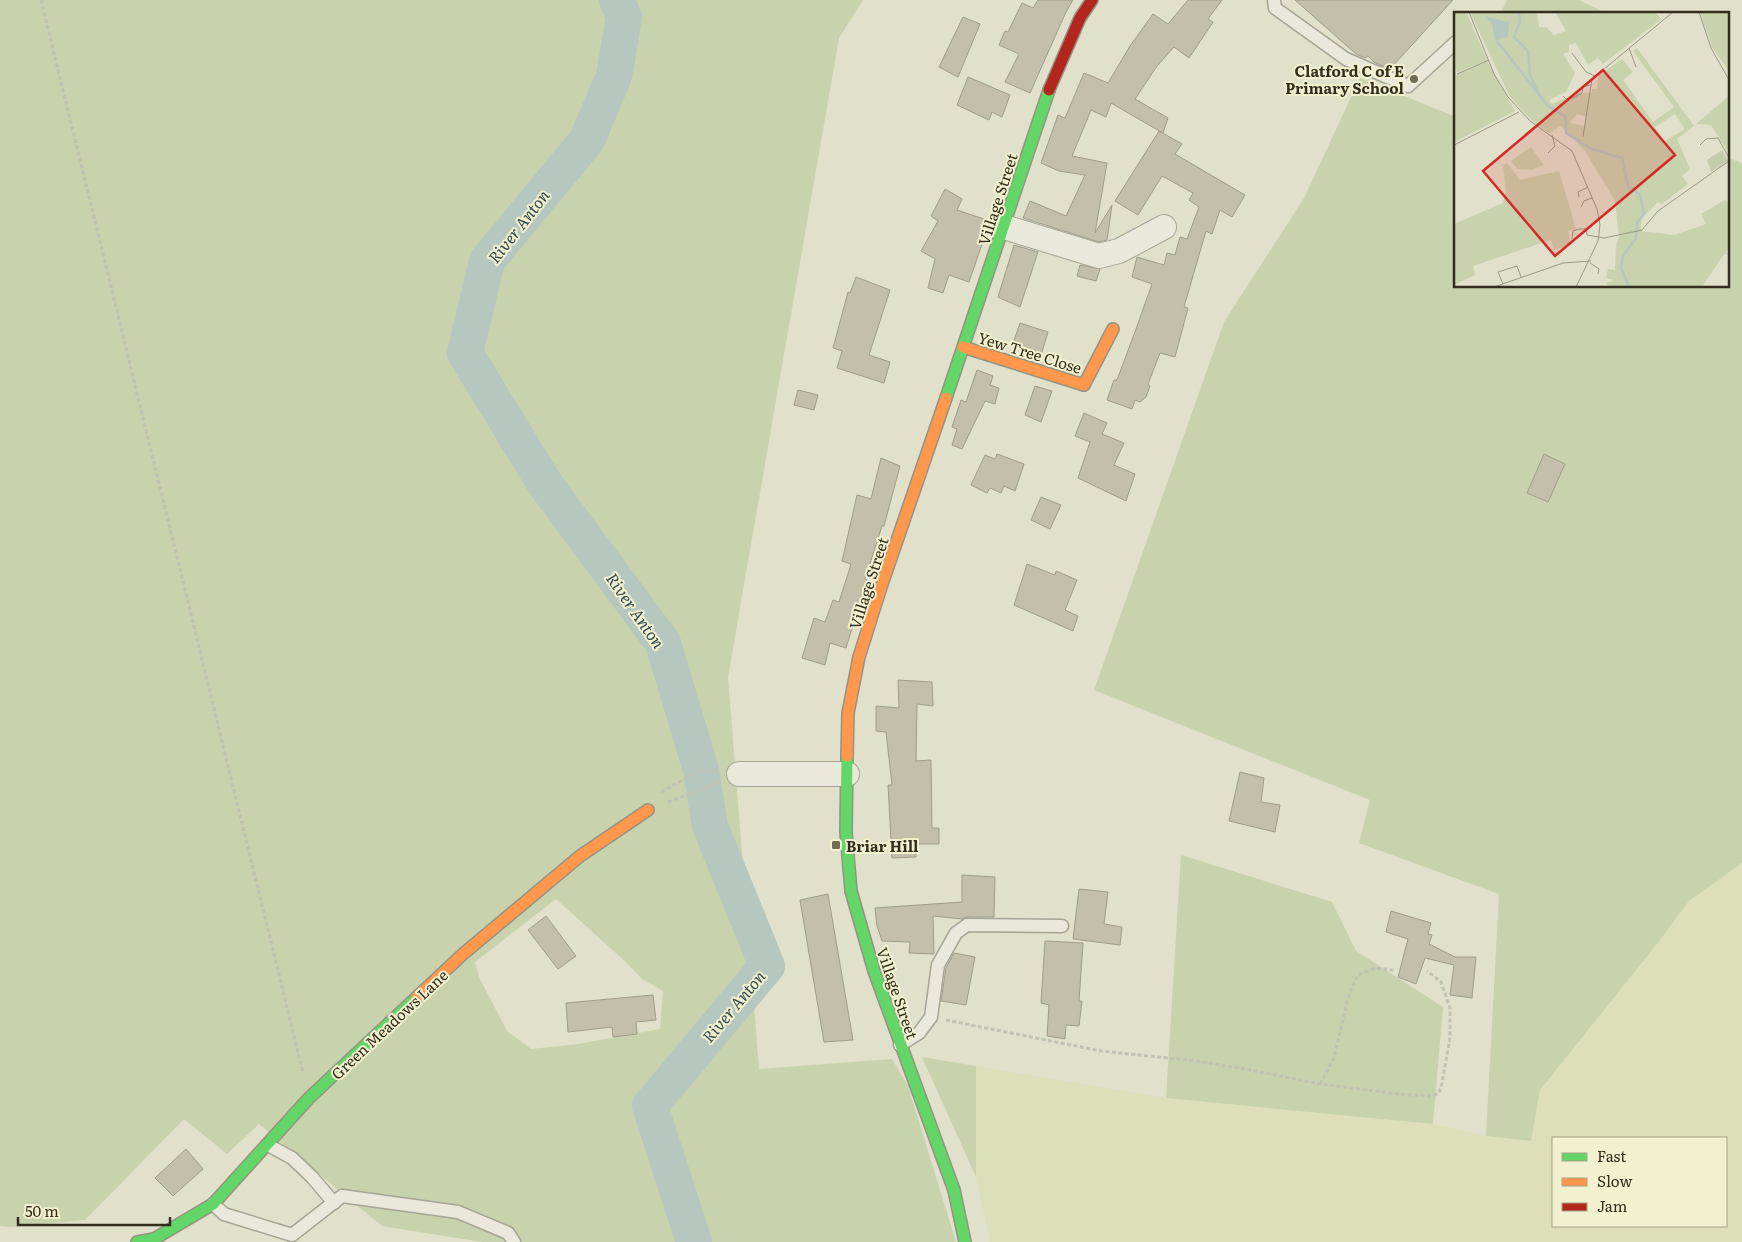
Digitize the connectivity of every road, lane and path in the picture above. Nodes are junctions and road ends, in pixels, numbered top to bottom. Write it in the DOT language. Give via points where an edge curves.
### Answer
graph roads {
  1 [pos="41,0"];
  2 [pos="1092,0"];
  3 [pos="1274,0"];
  4 [pos="1454,44"];
  5 [pos="1004,227"];
  6 [pos="1164,227"];
  7 [pos="1114,329"];
  8 [pos="963,347"];
  9 [pos="740,774"];
  10 [pos="846,774"];
  11 [pos="644,813"];
  12 [pos="1062,926"];
  13 [pos="1393,970"];
  14 [pos="1427,971"];
  15 [pos="931,1017"];
  16 [pos="900,1045"];
  17 [pos="1320,1084"];
  18 [pos="309,1098"];
  19 [pos="268,1145"];
  20 [pos="334,1203"];
  21 [pos="213,1204"];
  22 [pos="137,1242"];
  23 [pos="514,1242"];
  24 [pos="965,1242"];
  1 -- 18 [label="path"];
  2 -- 5 [label="street, Village Street" via="1080,18 1044,101"];
  3 -- 4 [label="lane" via="1275,8 1346,59 1408,86"];
  5 -- 6 [label="street" via="1099,256 1119,251"];
  5 -- 8 [label="street, Village Street"];
  7 -- 8 [label="street, Yew Tree Close" via="1084,385"];
  8 -- 10 [label="street, Village Street" via="860,657 848,713"];
  9 -- 10 [label="street"];
  9 -- 11 [label="path"];
  9 -- 11 [label="path" via="701,770 647,801"];
  10 -- 16 [label="street, Village Street" via="851,890"];
  11 -- 18 [label="street, Green Meadows Lane" via="580,856 464,954"];
  12 -- 15 [label="lane" via="968,925 956,933 938,965"];
  13 -- 17 [label="path" via="1375,968 1358,975 1349,994 1334,1058"];
  14 -- 17 [label="path" via="1441,982 1450,1008 1450,1038 1439,1093 1432,1096 1398,1094"];
  15 -- 16 [label="lane" via="919,1033"];
  15 -- 17 [label="path" via="1101,1051 1197,1061"];
  16 -- 24 [label="street, Village Street" via="954,1190"];
  18 -- 19 [label="street, Green Meadows Lane"];
  19 -- 20 [label="lane" via="292,1158"];
  19 -- 21 [label="street, Green Meadows Lane"];
  20 -- 21 [label="lane" via="292,1235 224,1214"];
  20 -- 23 [label="lane" via="342,1196 458,1212 508,1233"];
  21 -- 22 [label="street, Green Meadows Lane" via="154,1238"];
}
